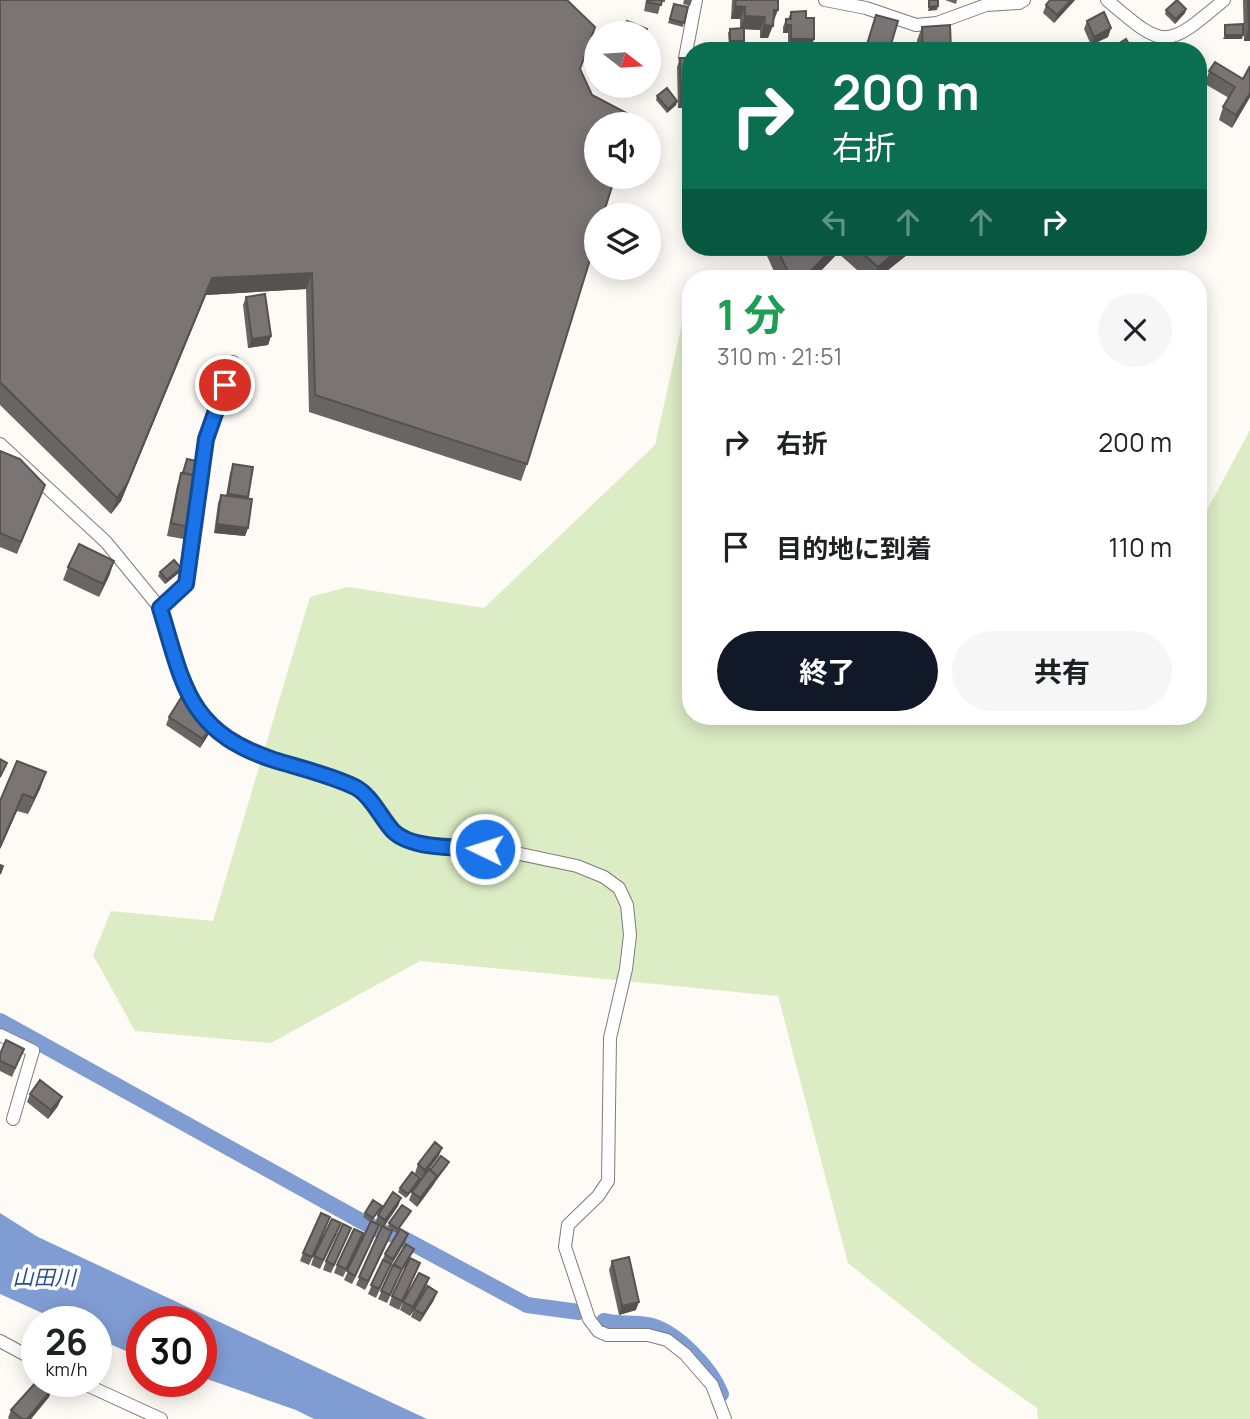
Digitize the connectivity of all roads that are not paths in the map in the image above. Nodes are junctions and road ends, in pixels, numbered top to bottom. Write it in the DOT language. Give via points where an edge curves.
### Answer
graph roads {
  1 [pos="696,0"];
  2 [pos="825,0"];
  3 [pos="1024,0"];
  4 [pos="1107,0"];
  5 [pos="1224,0"];
  6 [pos="688,42"];
  7 [pos="233,362"];
  8 [pos="0,444"];
  9 [pos="160,608"];
  10 [pos="0,1035"];
  11 [pos="13,1119"];
  12 [pos="0,1341"];
  13 [pos="21,1352"];
  14 [pos="112,1397"];
  15 [pos="161,1419"];
  16 [pos="725,1419"];
  1 -- 6 [label="street"];
  2 -- 3 [label="street" via="916,25 937,23 985,5"];
  4 -- 5 [label="street" via="1143,32 1162,39 1179,35"];
  7 -- 9 [label="street" via="206,439 186,584"];
  8 -- 9 [label="street" via="106,542"];
  9 -- 16 [label="street" via="184,687 217,732 237,745 358,788 394,833 407,841 501,850 577,866 619,888 627,905 630,935 610,1038 608,1181 568,1224 565,1247 589,1319 598,1331 667,1340 712,1385"];
  10 -- 11 [label="street" via="33,1051"];
  12 -- 13 [label="street"];
  14 -- 15 [label="street"];
}
